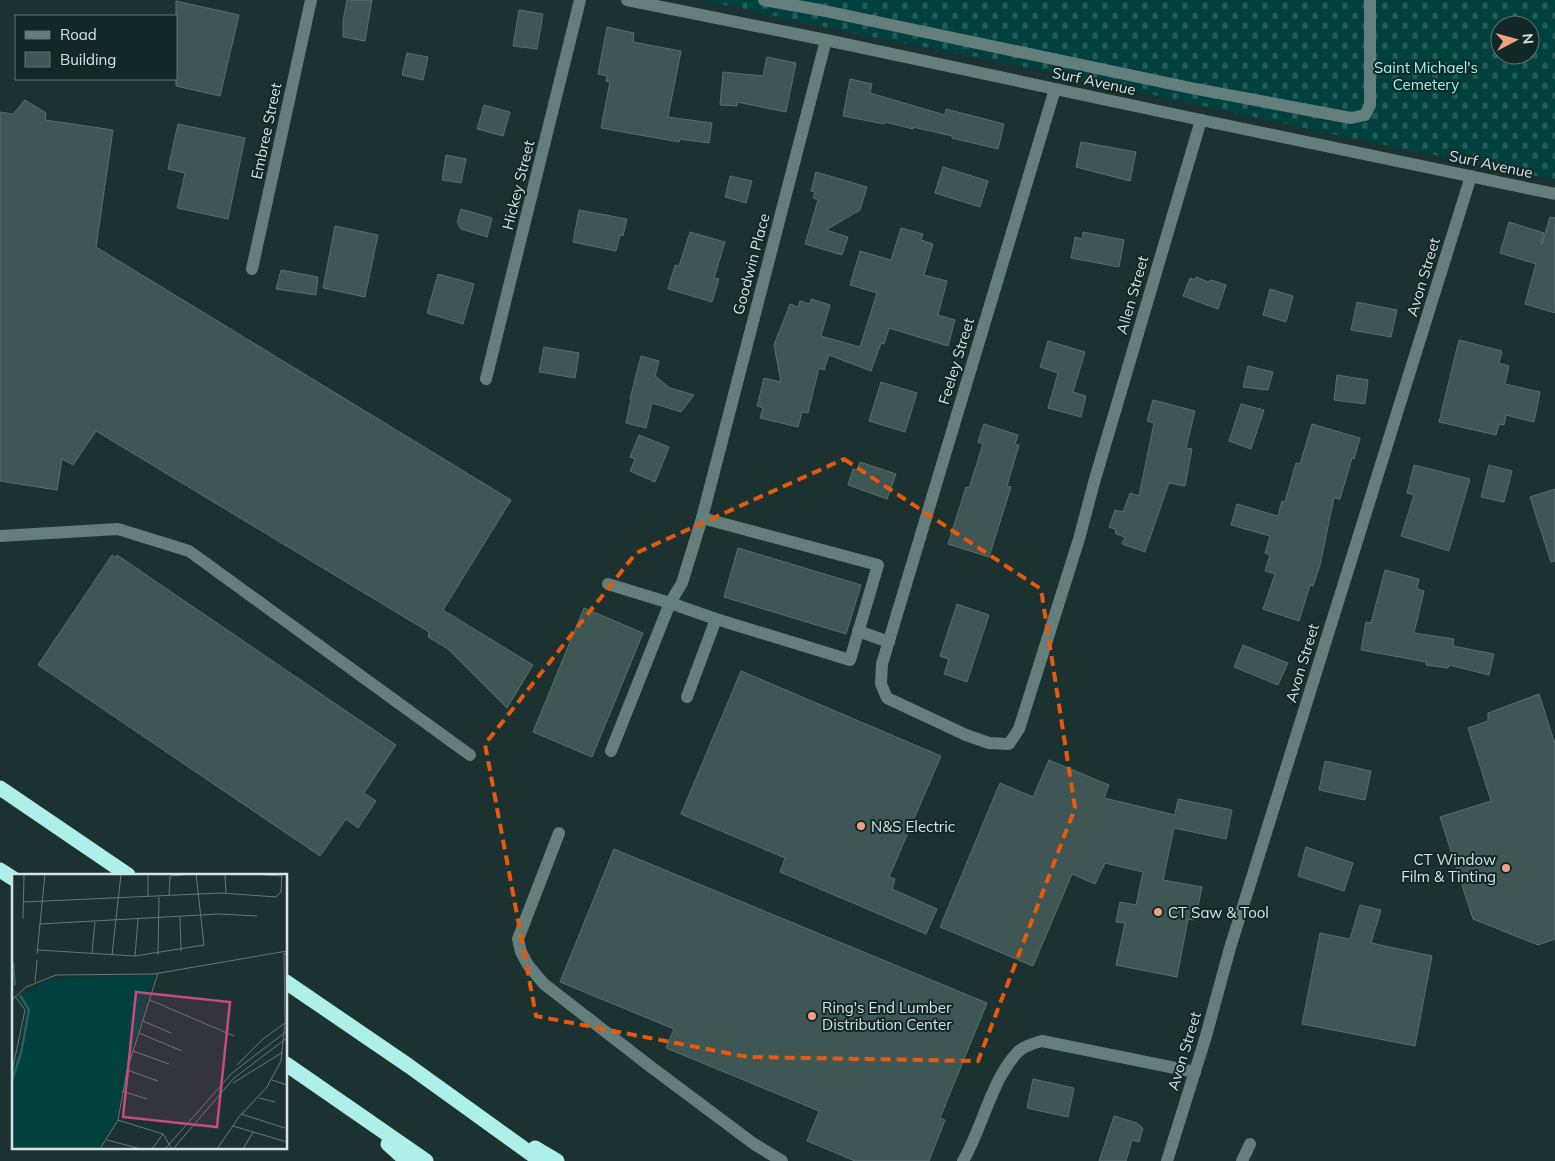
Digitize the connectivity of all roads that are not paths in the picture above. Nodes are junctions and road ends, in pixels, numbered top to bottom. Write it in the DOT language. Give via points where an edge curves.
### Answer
graph roads {
  1 [pos="311,0"];
  2 [pos="580,0"];
  3 [pos="627,0"];
  4 [pos="764,0"];
  5 [pos="1370,0"];
  6 [pos="802,4"];
  7 [pos="826,40"];
  8 [pos="1055,90"];
  9 [pos="1201,120"];
  10 [pos="1471,176"];
  11 [pos="1555,194"];
  12 [pos="252,269"];
  13 [pos="486,379"];
  14 [pos="1095,479"];
  15 [pos="702,518"];
  16 [pos="0,536"];
  17 [pos="608,584"];
  18 [pos="670,603"];
  19 [pos="716,619"];
  20 [pos="858,631"];
  21 [pos="889,642"];
  22 [pos="687,697"];
  23 [pos="611,751"];
  24 [pos="470,755"];
  25 [pos="0,788"];
  26 [pos="559,833"];
  27 [pos="0,870"];
  28 [pos="127,874"];
  29 [pos="12,878"];
  30 [pos="288,983"];
  31 [pos="288,1065"];
  32 [pos="1195,1072"];
  33 [pos="347,1106"];
  34 [pos="480,1116"];
  35 [pos="1250,1144"];
  36 [pos="406,1161"];
  37 [pos="426,1161"];
  38 [pos="541,1161"];
  39 [pos="557,1161"];
  40 [pos="782,1161"];
  41 [pos="963,1161"];
  42 [pos="1167,1161"];
  43 [pos="1242,1161"];
  1 -- 12 [label="street, Embree Street"];
  2 -- 13 [label="street, Hickey Street"];
  3 -- 7 [label="street, Surf Avenue"];
  4 -- 6 [label="street"];
  5 -- 6 [label="street" via="1370,105 1365,116 1351,118 1191,88"];
  7 -- 8 [label="street, Surf Avenue"];
  7 -- 15 [label="street, Goodwin Place"];
  8 -- 9 [label="street, Surf Avenue"];
  8 -- 21 [label="street, Feeley Street"];
  9 -- 10 [label="street, Surf Avenue"];
  9 -- 14 [label="street, Allen Street"];
  10 -- 11 [label="street, Surf Avenue"];
  10 -- 32 [label="street, Avon Street" via="1230,948"];
  14 -- 21 [label="street, Feeley Street" via="1019,729 1009,744 989,743 966,735 887,698 881,684 882,664"];
  15 -- 18 [label="street, Goodwin Place" via="682,582"];
  15 -- 20 [label="street" via="878,565"];
  16 -- 24 [label="street" via="118,529 189,551"];
  17 -- 18 [label="street"];
  18 -- 19 [label="street"];
  18 -- 23 [label="street, Goodwin Place"];
  19 -- 20 [label="street" via="850,660"];
  19 -- 22 [label="street"];
  20 -- 21 [label="street"];
  25 -- 28 [label="highway"];
  26 -- 40 [label="street" via="518,938 528,965 544,984 643,1061 754,1144"];
  27 -- 29 [label="highway"];
  30 -- 34 [label="highway"];
  31 -- 33 [label="highway"];
  32 -- 41 [label="street" via="1042,1041 1032,1044 1018,1051 1001,1074"];
  32 -- 42 [label="street, Avon Street"];
  33 -- 36 [label="highway"];
  33 -- 37 [label="highway"];
  34 -- 38 [label="highway"];
  34 -- 39 [label="highway"];
  35 -- 43 [label="street"];
}
